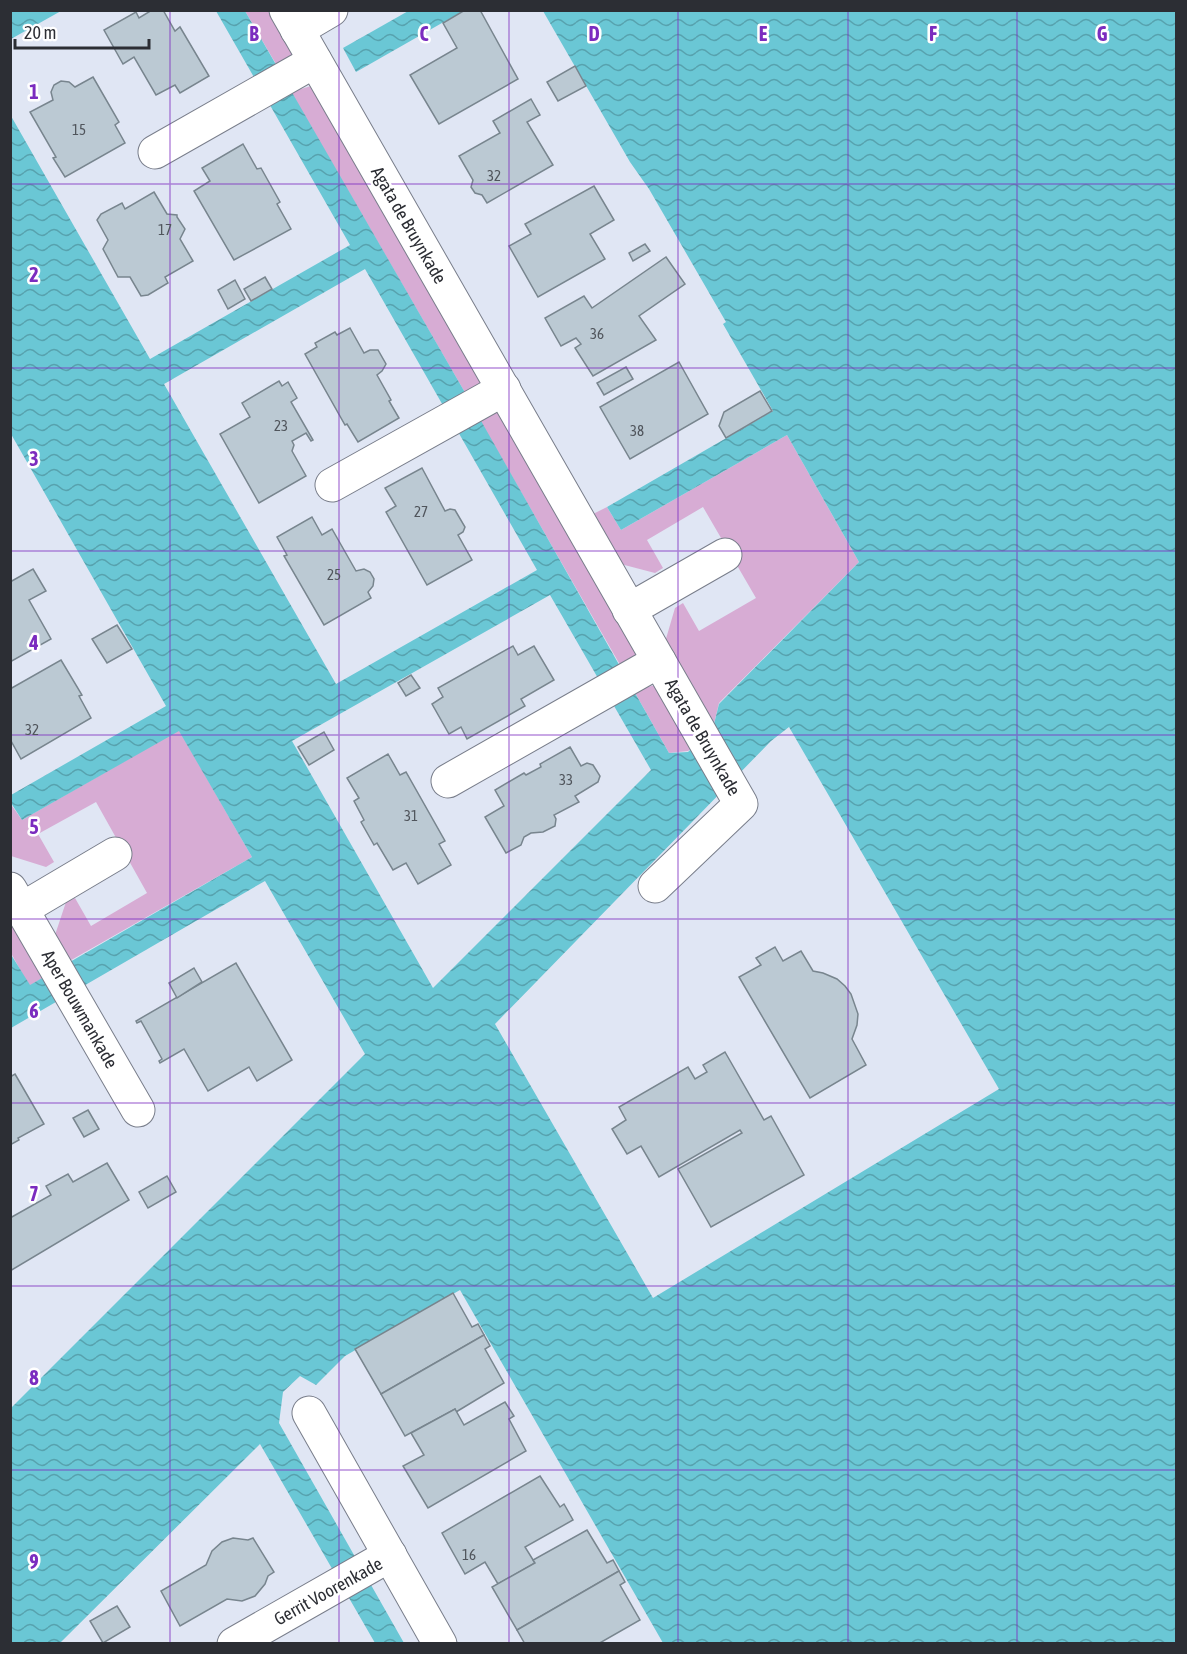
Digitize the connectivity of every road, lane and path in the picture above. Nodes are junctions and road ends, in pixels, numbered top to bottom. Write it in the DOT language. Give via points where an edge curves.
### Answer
graph roads {
  1 [pos="331,10"];
  2 [pos="292,20"];
  3 [pos="306,66"];
  4 [pos="155,152"];
  5 [pos="496,394"];
  6 [pos="332,485"];
  7 [pos="725,555"];
  8 [pos="629,610"];
  9 [pos="650,666"];
  10 [pos="448,781"];
  11 [pos="115,854"];
  12 [pos="655,886"];
  13 [pos="16,899"];
  14 [pos="138,1110"];
  15 [pos="309,1413"];
  16 [pos="383,1559"];
  17 [pos="234,1644"];
  18 [pos="440,1644"];
  1 -- 2 [label="street, Agata de Bruynkade"];
  2 -- 3 [label="street, Agata de Bruynkade"];
  3 -- 4 [label="street"];
  3 -- 5 [label="street, Agata de Bruynkade"];
  5 -- 6 [label="street"];
  5 -- 8 [label="street, Agata de Bruynkade"];
  7 -- 8 [label="street"];
  8 -- 9 [label="street, Agata de Bruynkade"];
  9 -- 10 [label="street, Agata de Bruynkade"];
  9 -- 12 [label="street, Agata de Bruynkade" via="695,724 741,804"];
  11 -- 13 [label="street, Aper Bouwmankade"];
  13 -- 14 [label="street, Aper Bouwmankade"];
  15 -- 16 [label="street, Gerrit Voorenkade"];
  16 -- 17 [label="street, Gerrit Voorenkade"];
  16 -- 18 [label="street, Gerrit Voorenkade"];
}
